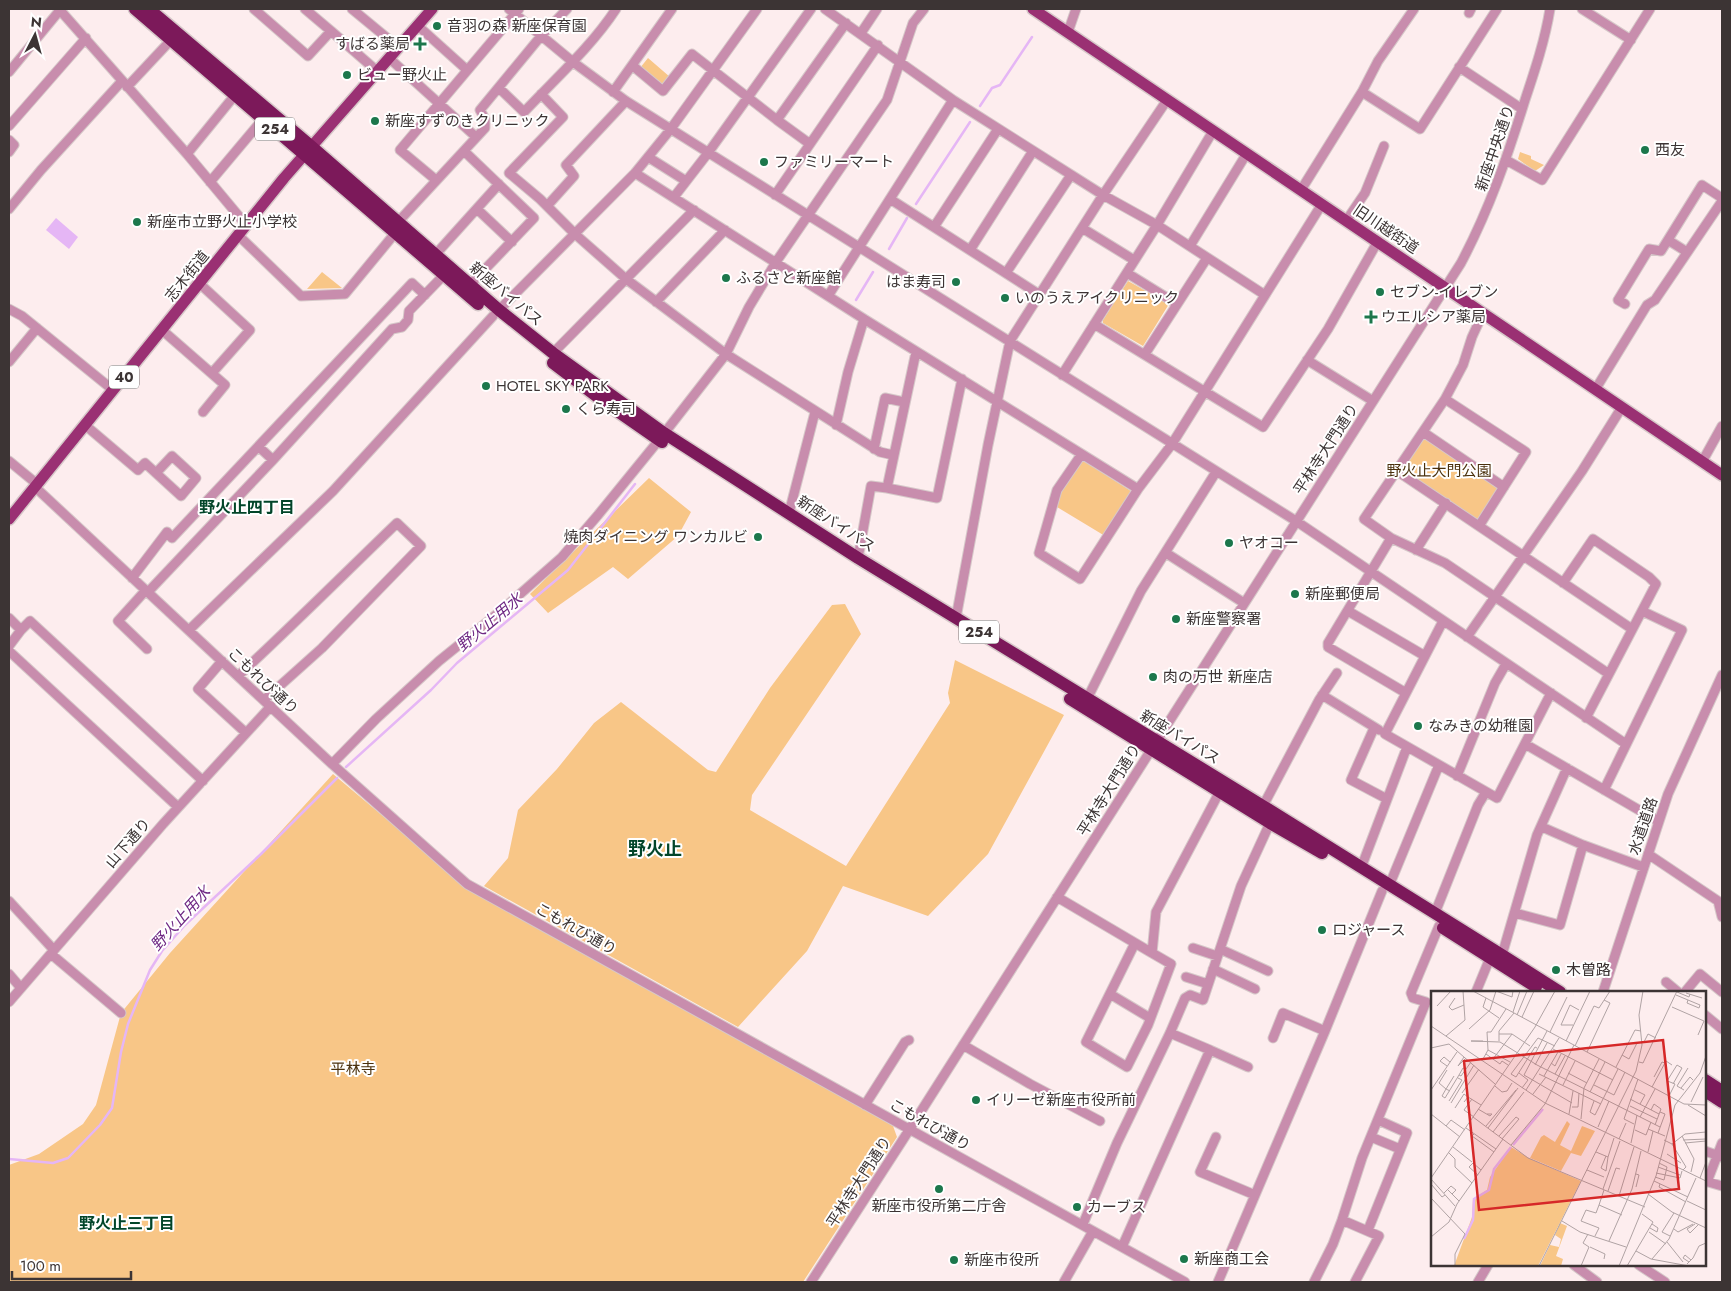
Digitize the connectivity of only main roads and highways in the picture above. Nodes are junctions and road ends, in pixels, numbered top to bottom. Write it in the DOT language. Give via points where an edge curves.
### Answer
graph roads {
  1 [pos="135,9"];
  2 [pos="432,9"];
  3 [pos="1033,9"];
  4 [pos="152,10"];
  5 [pos="308,150"];
  6 [pos="397,227"];
  7 [pos="467,288"];
  8 [pos="496,313"];
  9 [pos="661,437"];
  10 [pos="1722,475"];
  11 [pos="9,518"];
  12 [pos="1154,745"];
  13 [pos="1386,888"];
  14 [pos="1496,956"];
  15 [pos="1543,991"];
  16 [pos="1558,991"];
  17 [pos="1706,1081"];
  18 [pos="1722,1091"];
  19 [pos="1706,1092"];
  20 [pos="1722,1102"];
  1 -- 5 [label="highway, 新座バイパス / 254" via="263,119"];
  2 -- 5 [label="main road, 志木街道 / 40"];
  3 -- 10 [label="main road, 旧川越街道"];
  4 -- 5 [label="highway, 新座バイパス / 254"];
  5 -- 6 [label="highway, 新座バイパス / 254"];
  5 -- 11 [label="main road, 志木街道 / 40"];
  6 -- 7 [label="highway, 新座バイパス / 254" via="436,256"];
  6 -- 7 [label="highway, 新座バイパス / 254" via="444,275"];
  7 -- 8 [label="highway, 新座バイパス / 254"];
  8 -- 9 [label="highway, 新座バイパス / 254"];
  8 -- 9 [label="highway, 新座バイパス / 254" via="603,401"];
  9 -- 12 [label="highway, 新座バイパス / 254"];
  9 -- 12 [label="highway, 新座バイパス / 254" via="1088,699"];
  12 -- 13 [label="highway, 新座バイパス / 254" via="1270,823"];
  12 -- 13 [label="highway, 新座バイパス / 254" via="1263,806 1361,868"];
  13 -- 14 [label="highway, 新座バイパス / 254"];
  14 -- 15 [label="highway, 新座バイパス / 254"];
  14 -- 16 [label="highway, 新座バイパス / 254"];
  17 -- 18 [label="highway"];
  19 -- 20 [label="highway"];
}
